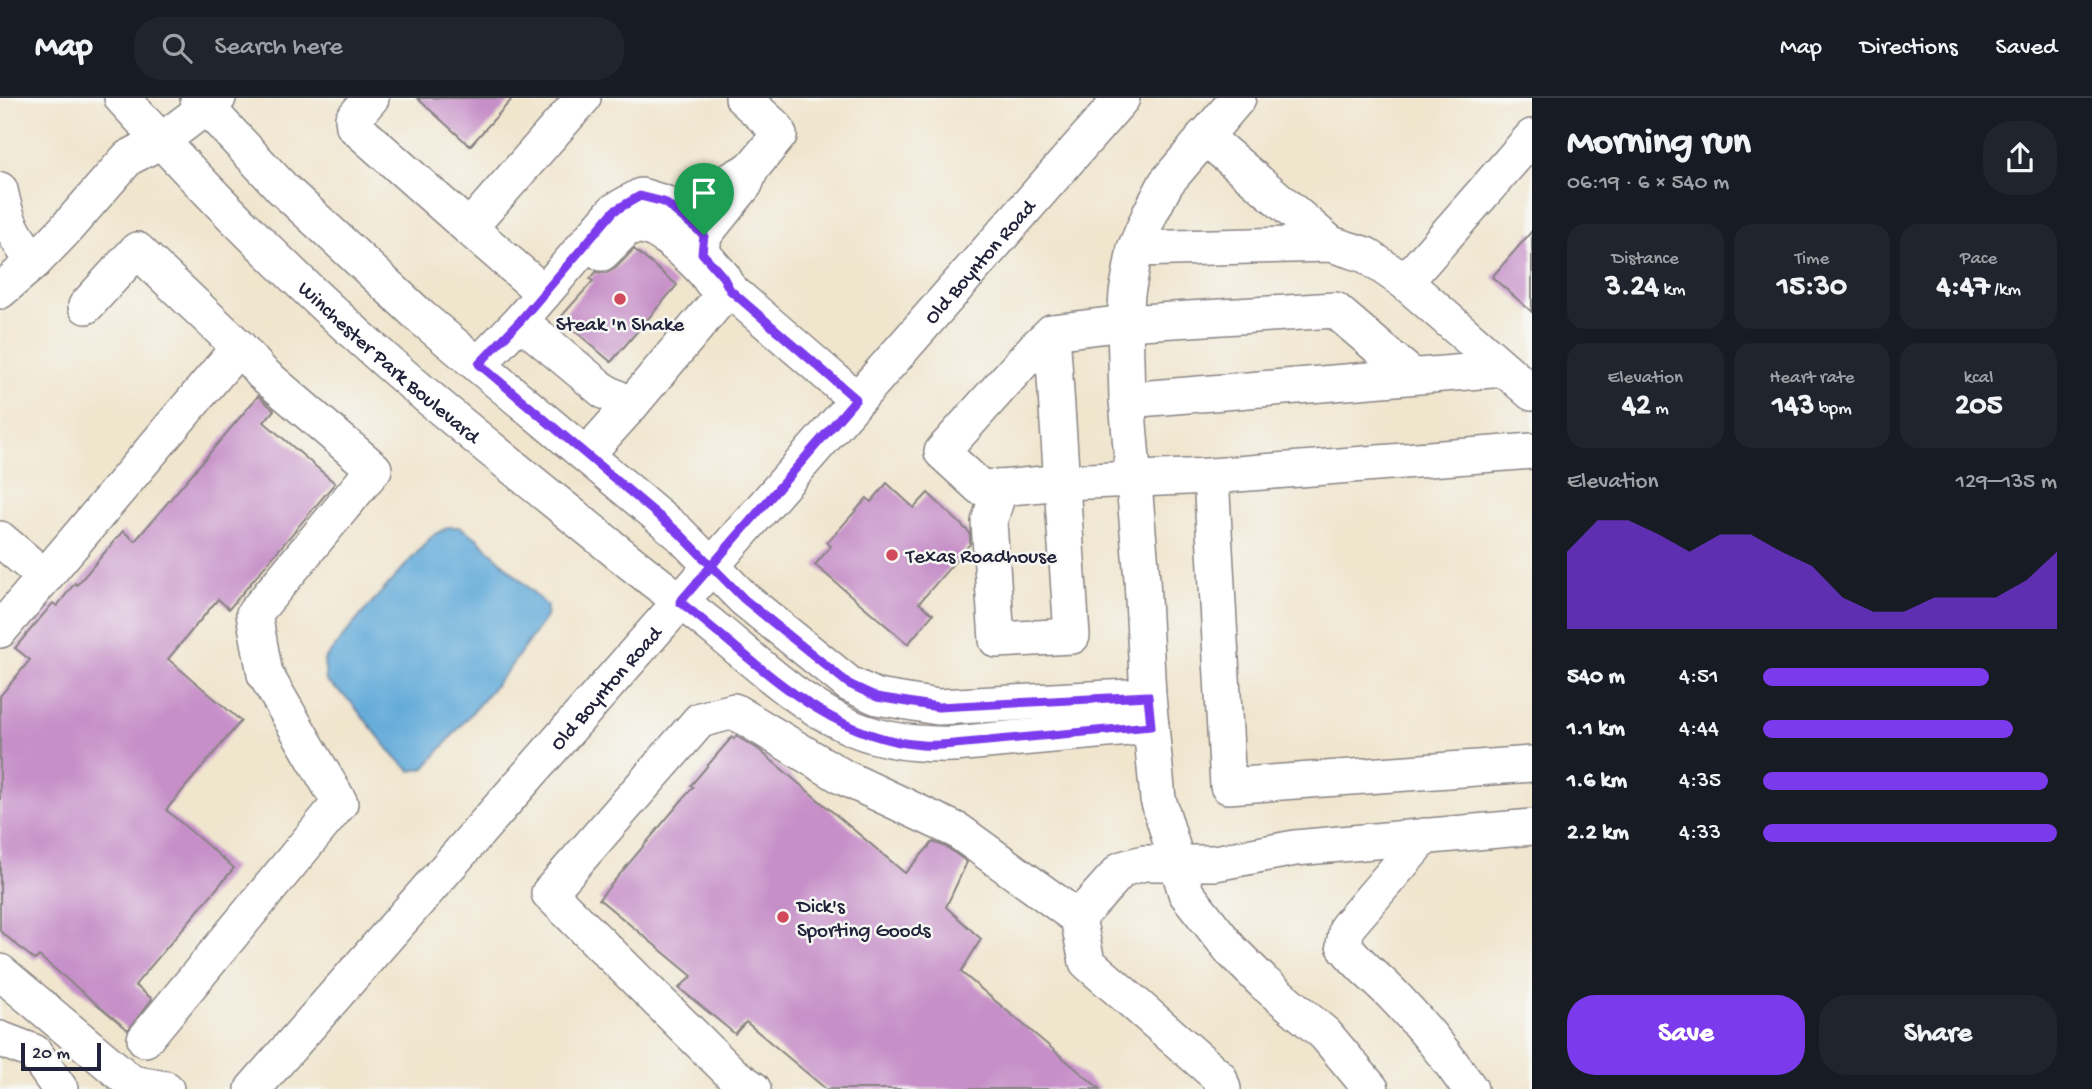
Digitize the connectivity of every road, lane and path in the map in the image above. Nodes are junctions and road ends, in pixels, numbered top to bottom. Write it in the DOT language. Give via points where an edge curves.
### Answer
graph roads {
  1 [pos="122,98"];
  2 [pos="371,98"];
  3 [pos="583,98"];
  4 [pos="743,98"];
  5 [pos="1122,98"];
  6 [pos="1238,98"];
  7 [pos="208,101"];
  8 [pos="1204,136"];
  9 [pos="1532,137"];
  10 [pos="162,141"];
  11 [pos="751,169"];
  12 [pos="0,190"];
  13 [pos="664,202"];
  14 [pos="469,228"];
  15 [pos="704,235"];
  16 [pos="1331,244"];
  17 [pos="1135,249"];
  18 [pos="34,262"];
  19 [pos="1405,282"];
  20 [pos="0,291"];
  21 [pos="544,293"];
  22 [pos="724,295"];
  23 [pos="86,306"];
  24 [pos="1125,323"];
  25 [pos="527,327"];
  26 [pos="1052,332"];
  27 [pos="239,347"];
  28 [pos="479,364"];
  29 [pos="1504,369"];
  30 [pos="1411,376"];
  31 [pos="1532,393"];
  32 [pos="856,399"];
  33 [pos="1127,400"];
  34 [pos="631,405"];
  35 [pos="1532,451"];
  36 [pos="586,455"];
  37 [pos="1211,476"];
  38 [pos="1134,480"];
  39 [pos="1063,482"];
  40 [pos="1000,488"];
  41 [pos="0,539"];
  42 [pos="711,565"];
  43 [pos="45,577"];
  44 [pos="680,602"];
  45 [pos="0,630"];
  46 [pos="1149,711"];
  47 [pos="1532,764"];
  48 [pos="1532,827"];
  49 [pos="1425,836"];
  50 [pos="1175,862"];
  51 [pos="1078,918"];
  52 [pos="0,972"];
  53 [pos="59,1022"];
  54 [pos="0,1039"];
  55 [pos="145,1039"];
  56 [pos="34,1052"];
  57 [pos="1355,1083"];
  58 [pos="133,1086"];
  59 [pos="60,1089"];
  60 [pos="166,1089"];
  61 [pos="253,1089"];
  62 [pos="753,1089"];
  63 [pos="1223,1089"];
  64 [pos="1470,1089"];
  1 -- 10 [label="street, Winchester Park Boulevard"];
  2 -- 14 [label="street" via="354,118 354,126"];
  3 -- 14 [label="street"];
  4 -- 11 [label="street" via="779,135"];
  5 -- 32 [label="street, Old Boynton Road"];
  6 -- 8 [label="street"];
  7 -- 10 [label="street"];
  7 -- 28 [label="street" via="282,188 422,318"];
  8 -- 16 [label="street"];
  8 -- 17 [label="street" via="1166,183"];
  9 -- 19 [label="street"];
  10 -- 18 [label="street" via="128,158"];
  10 -- 44 [label="street, Winchester Park Boulevard" via="253,237 386,361"];
  11 -- 13 [label="street" via="699,205"];
  11 -- 15 [label="street" via="745,184"];
  12 -- 18 [label="street" via="11,230"];
  13 -- 15 [label="street"];
  13 -- 21 [label="street" via="640,196 614,211"];
  14 -- 21 [label="street"];
  15 -- 22 [label="street" via="702,253 723,277"];
  16 -- 17 [label="street"];
  16 -- 19 [label="street" via="1366,255"];
  17 -- 24 [label="street"];
  18 -- 20 [label="street"];
  19 -- 29 [label="street"];
  21 -- 25 [label="street"];
  22 -- 25 [label="street" via="657,231 636,226 620,232"];
  22 -- 32 [label="street"];
  22 -- 34 [label="street"];
  23 -- 27 [label="street" via="137,250"];
  24 -- 26 [label="street"];
  24 -- 30 [label="street" via="1335,310"];
  24 -- 33 [label="street"];
  25 -- 28 [label="street"];
  25 -- 34 [label="street" via="604,391"];
  26 -- 39 [label="street"];
  26 -- 40 [label="street" via="942,452 980,487"];
  27 -- 43 [label="street"];
  27 -- 55 [label="street" via="262,373 374,469 254,614 265,674 340,803"];
  28 -- 36 [label="street"];
  29 -- 30 [label="street"];
  29 -- 31 [label="street"];
  30 -- 33 [label="street"];
  32 -- 42 [label="street, Old Boynton Road"];
  33 -- 38 [label="street"];
  34 -- 36 [label="street"];
  35 -- 37 [label="street"];
  36 -- 42 [label="street"];
  37 -- 38 [label="street"];
  37 -- 47 [label="street" via="1228,786"];
  38 -- 39 [label="street"];
  38 -- 46 [label="street"];
  39 -- 40 [label="street"];
  39 -- 40 [label="street" via="1072,636 997,640 989,522"];
  41 -- 43 [label="street"];
  42 -- 44 [label="street, Old Boynton Road"];
  42 -- 46 [label="street" via="820,663 877,697 938,707"];
  43 -- 45 [label="street"];
  44 -- 46 [label="street, Winchester Park Boulevard" via="816,709 881,738 921,745 954,744"];
  44 -- 61 [label="street, Old Boynton Road"];
  46 -- 50 [label="street" via="1158,799"];
  48 -- 49 [label="street"];
  49 -- 50 [label="street" via="1295,848 1215,863"];
  49 -- 64 [label="street" via="1347,927 1344,945 1444,1052"];
  50 -- 51 [label="street" via="1122,869"];
  50 -- 57 [label="street" via="1186,893 1231,950 1325,1034"];
  51 -- 62 [label="street" via="958,831 843,778 734,711 699,720 549,892 732,1074"];
  51 -- 63 [label="street" via="1087,962 1219,1077"];
  52 -- 53 [label="street"];
  53 -- 56 [label="street"];
  53 -- 58 [label="street"];
  54 -- 56 [label="street"];
  56 -- 59 [label="street"];
  58 -- 60 [label="street"];
}
